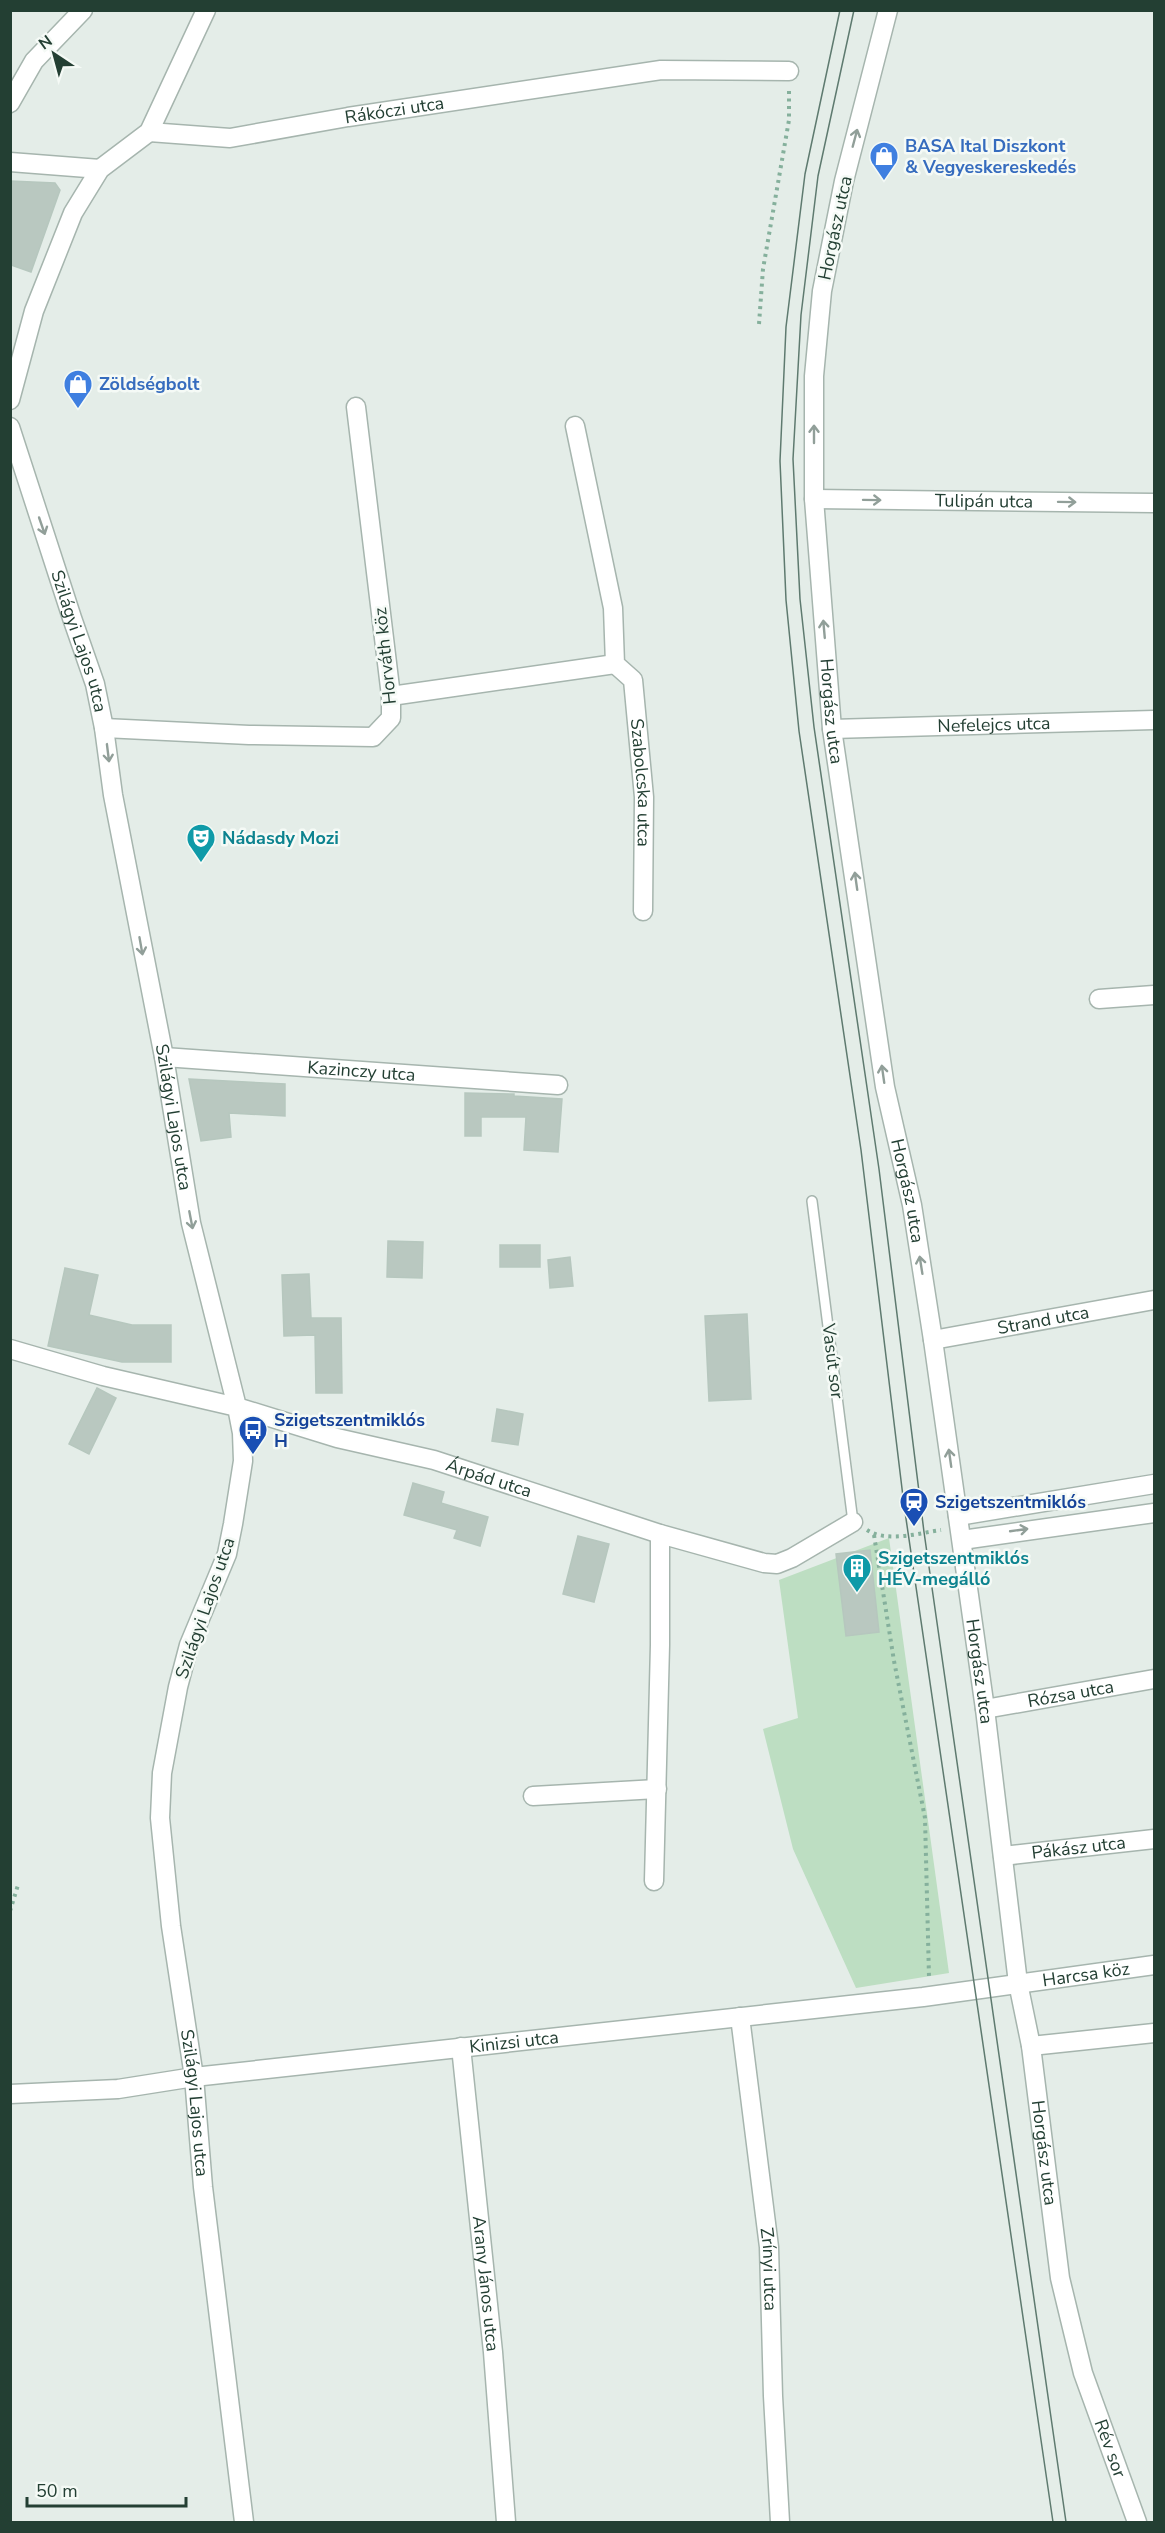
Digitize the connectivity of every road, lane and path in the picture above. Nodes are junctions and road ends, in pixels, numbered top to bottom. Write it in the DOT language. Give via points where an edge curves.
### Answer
graph roads {
  1 [pos="82,10"];
  2 [pos="206,10"];
  3 [pos="888,10"];
  4 [pos="789,71"];
  5 [pos="10,103"];
  6 [pos="149,132"];
  7 [pos="10,162"];
  8 [pos="100,169"];
  9 [pos="759,324"];
  10 [pos="10,400"];
  11 [pos="356,407"];
  12 [pos="575,426"];
  13 [pos="10,427"];
  14 [pos="17,472"];
  15 [pos="814,499"];
  16 [pos="1155,503"];
  17 [pos="615,664"];
  18 [pos="391,696"];
  19 [pos="1155,720"];
  20 [pos="104,729"];
  21 [pos="832,729"];
  22 [pos="643,911"];
  23 [pos="1155,995"];
  24 [pos="1099,999"];
  25 [pos="164,1058"];
  26 [pos="558,1085"];
  27 [pos="812,1200"];
  28 [pos="1155,1300"];
  29 [pos="933,1340"];
  30 [pos="10,1349"];
  31 [pos="237,1407"];
  32 [pos="1155,1484"];
  33 [pos="1155,1513"];
  34 [pos="958,1516"];
  35 [pos="853,1522"];
  36 [pos="942,1530"];
  37 [pos="660,1534"];
  38 [pos="874,1535"];
  39 [pos="962,1540"];
  40 [pos="1155,1679"];
  41 [pos="986,1709"];
  42 [pos="657,1789"];
  43 [pos="533,1796"];
  44 [pos="1155,1839"];
  45 [pos="1003,1856"];
  46 [pos="654,1881"];
  47 [pos="18,1885"];
  48 [pos="10,1911"];
  49 [pos="1155,1965"];
  50 [pos="1018,1983"];
  51 [pos="932,1996"];
  52 [pos="740,2017"];
  53 [pos="1155,2033"];
  54 [pos="1031,2046"];
  55 [pos="461,2047"];
  56 [pos="194,2078"];
  57 [pos="10,2094"];
  58 [pos="1083,2373"];
  59 [pos="244,2523"];
  60 [pos="506,2523"];
  61 [pos="780,2523"];
  62 [pos="1137,2523"];
  1 -- 5 [label="street" via="34,61"];
  2 -- 6 [label="street"];
  15 -- 3 [label="street, Horgász utca, one-way" via="814,376 822,291 844,182"];
  4 -- 6 [label="street, Rákóczi utca" via="661,70 230,138"];
  4 -- 9 [label="path" via="789,120 764,269"];
  6 -- 8 [label="street"];
  7 -- 8 [label="street"];
  8 -- 10 [label="street" via="72,213 34,311"];
  11 -- 18 [label="street, Horváth köz"];
  12 -- 17 [label="street" via="613,608"];
  13 -- 14 [label="street, Szilágyi Lajos utca"];
  14 -- 20 [label="street, Szilágyi Lajos utca, one-way" via="95,684"];
  15 -- 16 [label="street, Tulipán utca, one-way"];
  21 -- 15 [label="street, Horgász utca, one-way"];
  17 -- 18 [label="street"];
  17 -- 22 [label="street, Szabolcska utca" via="633,680 644,797"];
  18 -- 20 [label="street, Horváth köz" via="391,718 373,737"];
  19 -- 21 [label="street, Nefelejcs utca"];
  20 -- 25 [label="street, Szilágyi Lajos utca, one-way"];
  29 -- 21 [label="street, Horgász utca, one-way" via="912,1205 885,1087"];
  23 -- 24 [label="street"];
  25 -- 26 [label="street, Kazinczy utca"];
  25 -- 31 [label="street, Szilágyi Lajos utca, one-way" via="191,1223"];
  27 -- 35 [label="lane, Vasút sor"];
  28 -- 29 [label="street, Strand utca"];
  34 -- 29 [label="street, Horgász utca, one-way"];
  30 -- 31 [label="street, Árpád utca" via="103,1376"];
  31 -- 37 [label="street, Árpád utca" via="337,1438 434,1460"];
  31 -- 56 [label="street, Szilágyi Lajos utca" via="243,1461 227,1554 189,1645 162,1773 163,1861"];
  32 -- 34 [label="street"];
  39 -- 33 [label="street, one-way"];
  34 -- 39 [label="street, Horgász utca"];
  35 -- 37 [label="street, Árpád utca" via="777,1564"];
  35 -- 38 [label="path"];
  36 -- 38 [label="path" via="902,1536"];
  37 -- 42 [label="street"];
  38 -- 51 [label="path" via="925,1818 927,1966"];
  39 -- 41 [label="street, Horgász utca"];
  40 -- 41 [label="street, Rózsa utca"];
  41 -- 45 [label="street, Horgász utca"];
  42 -- 43 [label="street"];
  42 -- 46 [label="street"];
  44 -- 45 [label="street, Pákász utca"];
  45 -- 50 [label="street, Horgász utca"];
  47 -- 48 [label="path"];
  49 -- 50 [label="street, Harcsa köz"];
  50 -- 51 [label="street, Kinizsi utca"];
  50 -- 54 [label="street, Horgász utca"];
  51 -- 52 [label="street, Kinizsi utca"];
  52 -- 55 [label="street, Kinizsi utca"];
  52 -- 61 [label="street, Zrínyi utca" via="769,2247"];
  53 -- 54 [label="street"];
  54 -- 58 [label="street, Horgász utca" via="1060,2277"];
  55 -- 56 [label="street, Kinizsi utca"];
  55 -- 60 [label="street, Arany János utca" via="493,2352"];
  56 -- 57 [label="street, Kinizsi utca" via="118,2089"];
  56 -- 59 [label="street, Szilágyi Lajos utca" via="202,2187"];
  58 -- 62 [label="street, Rév sor"];
}
